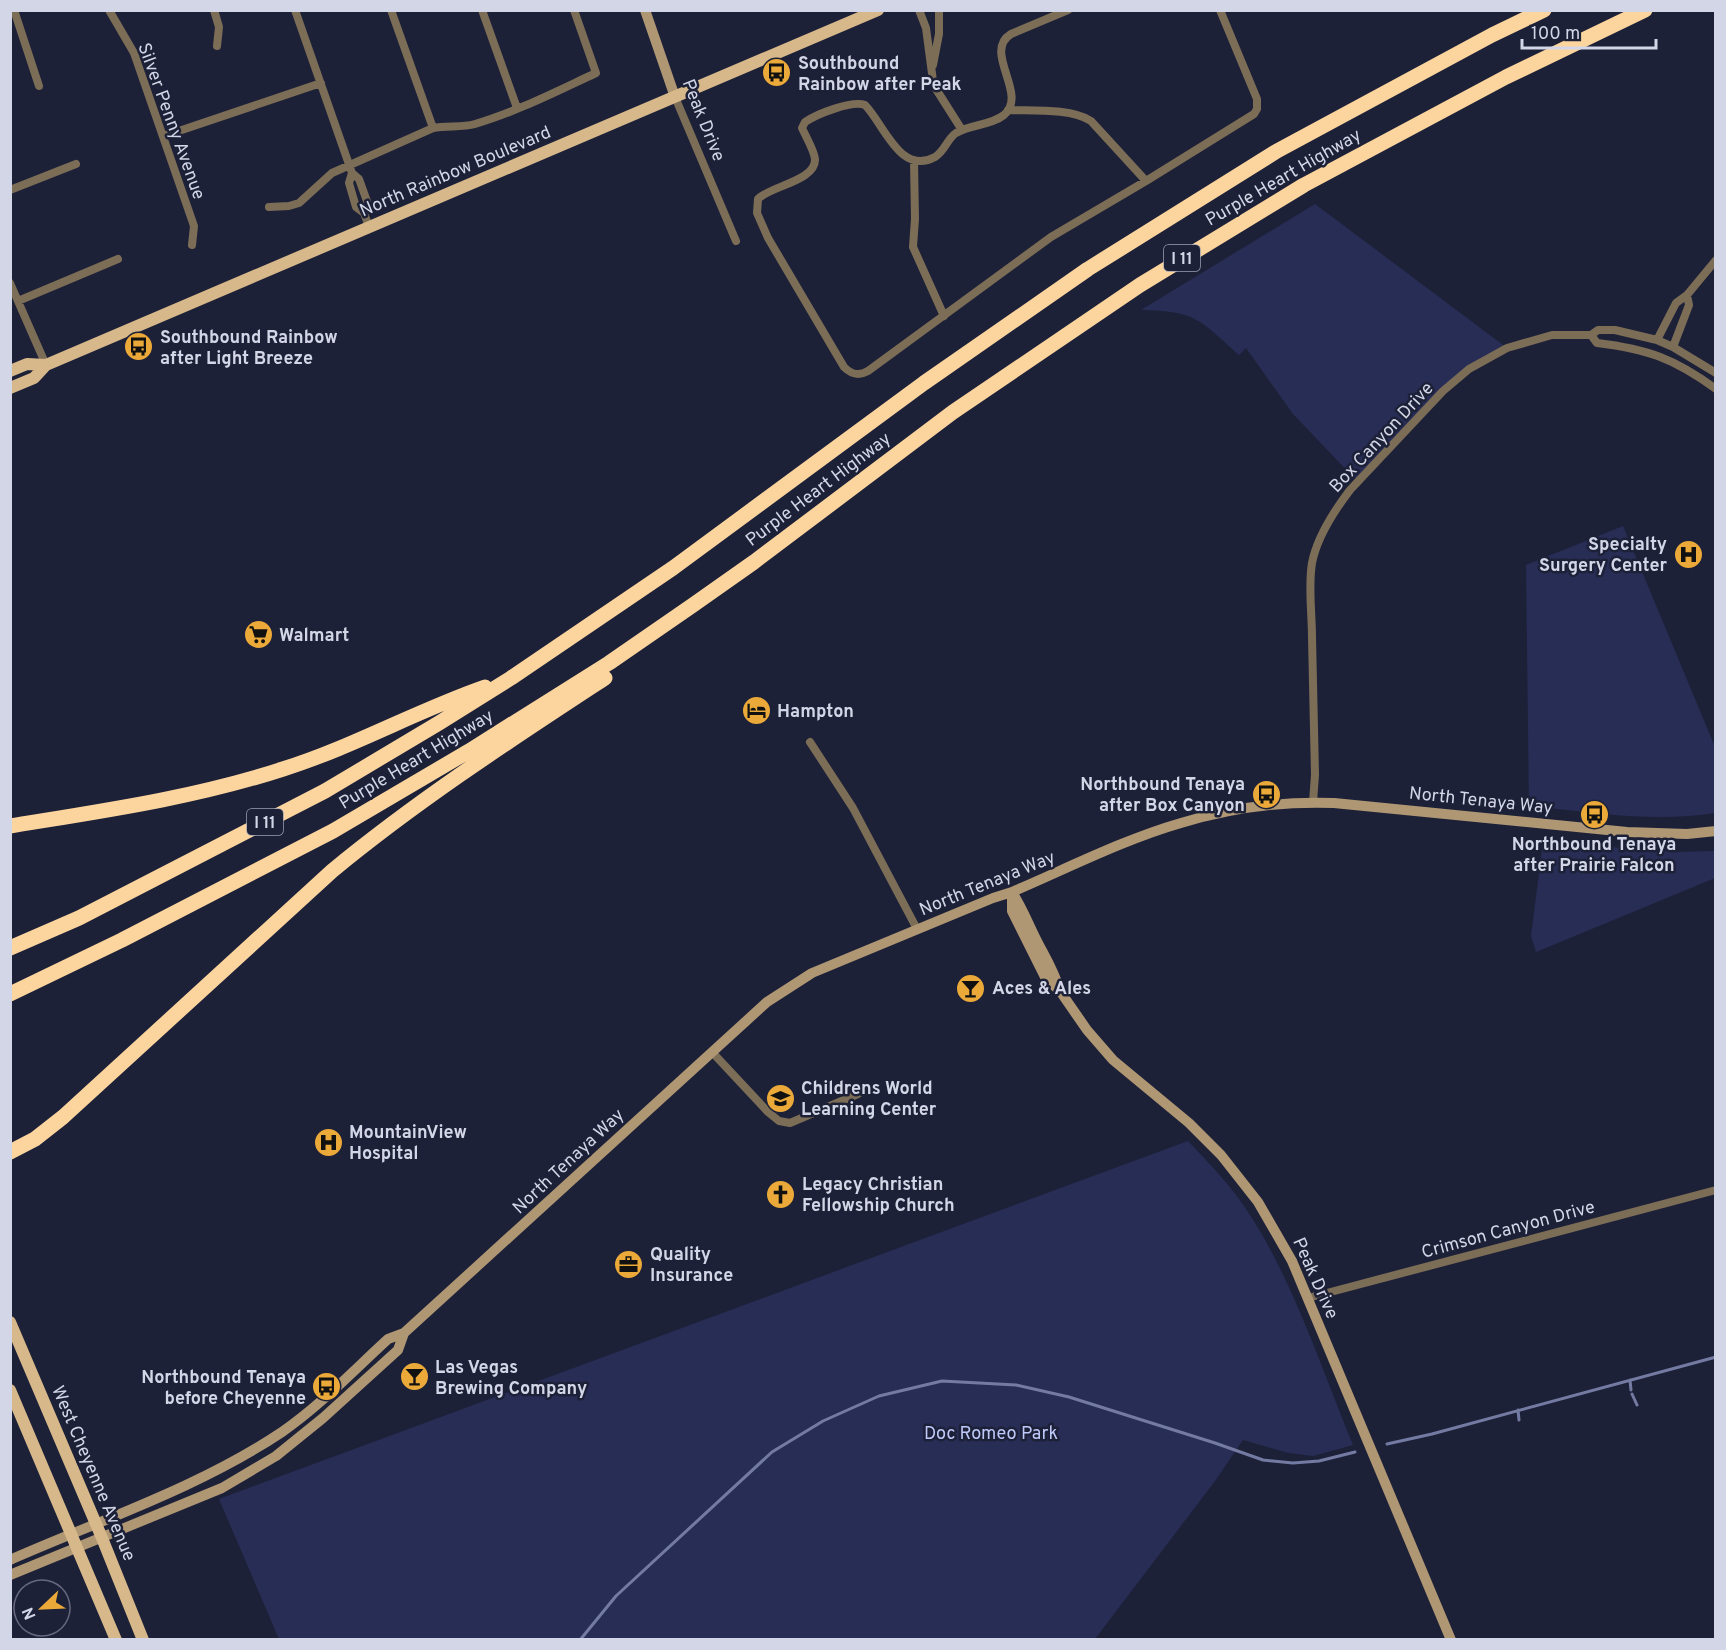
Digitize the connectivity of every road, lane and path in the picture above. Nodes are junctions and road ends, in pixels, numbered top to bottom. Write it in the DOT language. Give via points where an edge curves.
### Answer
graph roads {
  1 [pos="14,10"];
  2 [pos="109,10"];
  3 [pos="214,10"];
  4 [pos="295,10"];
  5 [pos="391,10"];
  6 [pos="482,10"];
  7 [pos="574,10"];
  8 [pos="645,10"];
  9 [pos="878,10"];
  10 [pos="919,10"];
  11 [pos="939,10"];
  12 [pos="1068,10"];
  13 [pos="1220,10"];
  14 [pos="1544,10"];
  15 [pos="1645,10"];
  16 [pos="217,46"];
  17 [pos="932,72"];
  18 [pos="321,83"];
  19 [pos="39,86"];
  20 [pos="675,97"];
  21 [pos="517,108"];
  22 [pos="1008,110"];
  23 [pos="433,128"];
  24 [pos="962,130"];
  25 [pos="164,136"];
  26 [pos="914,160"];
  27 [pos="76,164"];
  28 [pos="350,170"];
  29 [pos="1146,181"];
  30 [pos="10,190"];
  31 [pos="269,207"];
  32 [pos="369,227"];
  33 [pos="736,241"];
  34 [pos="192,245"];
  35 [pos="118,259"];
  36 [pos="1716,260"];
  37 [pos="10,283"];
  38 [pos="1687,295"];
  39 [pos="18,301"];
  40 [pos="944,316"];
  41 [pos="1591,334"];
  42 [pos="1657,340"];
  43 [pos="1673,347"];
  44 [pos="46,365"];
  45 [pos="10,371"];
  46 [pos="1716,373"];
  47 [pos="10,388"];
  48 [pos="1716,389"];
  49 [pos="754,562"];
  50 [pos="511,678"];
  51 [pos="810,742"];
  52 [pos="1313,802"];
  53 [pos="10,826"];
  54 [pos="1716,831"];
  55 [pos="1012,892"];
  56 [pos="917,929"];
  57 [pos="10,948"];
  58 [pos="13,993"];
  59 [pos="712,1052"];
  60 [pos="858,1094"];
  61 [pos="11,1152"];
  62 [pos="1716,1190"];
  63 [pos="1308,1298"];
  64 [pos="10,1322"];
  65 [pos="404,1333"];
  66 [pos="10,1390"];
  67 [pos="96,1523"];
  68 [pos="71,1533"];
  69 [pos="102,1538"];
  70 [pos="77,1547"];
  71 [pos="10,1560"];
  72 [pos="10,1575"];
  73 [pos="116,1640"];
  74 [pos="143,1640"];
  75 [pos="1451,1640"];
  1 -- 19 [label="street"];
  2 -- 25 [label="street, Silver Penny Avenue" via="134,52"];
  3 -- 16 [label="street" via="219,27"];
  4 -- 18 [label="street"];
  5 -- 23 [label="street"];
  6 -- 21 [label="street"];
  7 -- 21 [label="street" via="596,73"];
  8 -- 20 [label="main road, Peak Drive"];
  9 -- 20 [label="main road, North Rainbow Boulevard"];
  10 -- 17 [label="street" via="926,28"];
  11 -- 17 [label="street"];
  12 -- 22 [label="street" via="1004,40 1001,49 1011,97"];
  13 -- 29 [label="street" via="1257,99 1257,109"];
  14 -- 50 [label="highway, Purple Heart Highway / I 11" via="1277,151 1088,268 673,568"];
  15 -- 49 [label="highway, Purple Heart Highway / I 11" via="1506,77 1222,233 952,412"];
  17 -- 24 [label="street" via="936,89"];
  18 -- 25 [label="street"];
  18 -- 28 [label="street"];
  20 -- 32 [label="main road, North Rainbow Boulevard"];
  20 -- 33 [label="street, Peak Drive"];
  21 -- 23 [label="street" via="472,125"];
  22 -- 24 [label="street" via="987,123"];
  22 -- 29 [label="street" via="1085,117"];
  23 -- 28 [label="street"];
  24 -- 26 [label="street" via="954,134 939,155"];
  25 -- 34 [label="street, Silver Penny Avenue" via="194,226"];
  26 -- 40 [label="street" via="913,247"];
  26 -- 40 [label="street" via="895,147 865,105 849,104 805,122 802,128 815,158 813,168 804,177 760,196 756,208 768,238 849,372 868,371"];
  27 -- 30 [label="street"];
  28 -- 31 [label="street" via="332,173 299,203"];
  28 -- 32 [label="street" via="349,183 356,207 364,213"];
  29 -- 40 [label="street" via="1051,237"];
  32 -- 44 [label="main road, North Rainbow Boulevard"];
  35 -- 39 [label="street"];
  36 -- 38 [label="street"];
  37 -- 39 [label="street"];
  38 -- 42 [label="street" via="1676,303"];
  38 -- 43 [label="street" via="1689,305"];
  39 -- 44 [label="street"];
  41 -- 42 [label="street, Box Canyon Drive" via="1615,330"];
  41 -- 48 [label="street, Box Canyon Drive" via="1598,343 1654,354 1690,370"];
  41 -- 52 [label="street, Box Canyon Drive" via="1552,335 1507,348 1469,369 1443,391 1336,508 1312,564"];
  42 -- 43 [label="street, Box Canyon Drive"];
  43 -- 46 [label="street, Box Canyon Drive"];
  44 -- 45 [label="main road, North Rainbow Boulevard" via="27,364"];
  44 -- 47 [label="main road, North Rainbow Boulevard" via="34,378"];
  49 -- 58 [label="highway, Purple Heart Highway / I 11" via="609,663 333,831"];
  49 -- 61 [label="highway" via="717,600 461,773 355,852 63,1117"];
  50 -- 53 [label="highway" via="446,700 333,751 255,778 123,808"];
  50 -- 57 [label="highway, Purple Heart Highway / I 11" via="325,791 79,918"];
  51 -- 56 [label="street" via="853,808"];
  52 -- 54 [label="main road, North Tenaya Way" via="1627,832"];
  52 -- 55 [label="main road, North Tenaya Way" via="1255,807 1179,823"];
  55 -- 56 [label="main road, North Tenaya Way"];
  55 -- 63 [label="main road, Peak Drive" via="1055,973 1060,991 1088,1030 1113,1059 1196,1130 1238,1174 1283,1242"];
  56 -- 59 [label="main road, North Tenaya Way" via="834,963 788,987"];
  59 -- 60 [label="street" via="779,1120 790,1123"];
  59 -- 65 [label="main road, North Tenaya Way"];
  62 -- 63 [label="street, Crimson Canyon Drive"];
  63 -- 75 [label="main road, Peak Drive"];
  64 -- 67 [label="main road, West Cheyenne Avenue"];
  65 -- 67 [label="main road, North Tenaya Way" via="388,1339 307,1412 246,1454 215,1472"];
  65 -- 69 [label="main road, North Tenaya Way" via="398,1350 276,1456 222,1488"];
  66 -- 68 [label="main road"];
  67 -- 68 [label="main road, North Tenaya Way"];
  67 -- 69 [label="main road, West Cheyenne Avenue"];
  68 -- 70 [label="main road"];
  68 -- 71 [label="main road, North Tenaya Way"];
  69 -- 70 [label="main road, North Tenaya Way"];
  69 -- 74 [label="main road, West Cheyenne Avenue"];
  70 -- 72 [label="main road, North Tenaya Way"];
  70 -- 73 [label="main road"];
}
